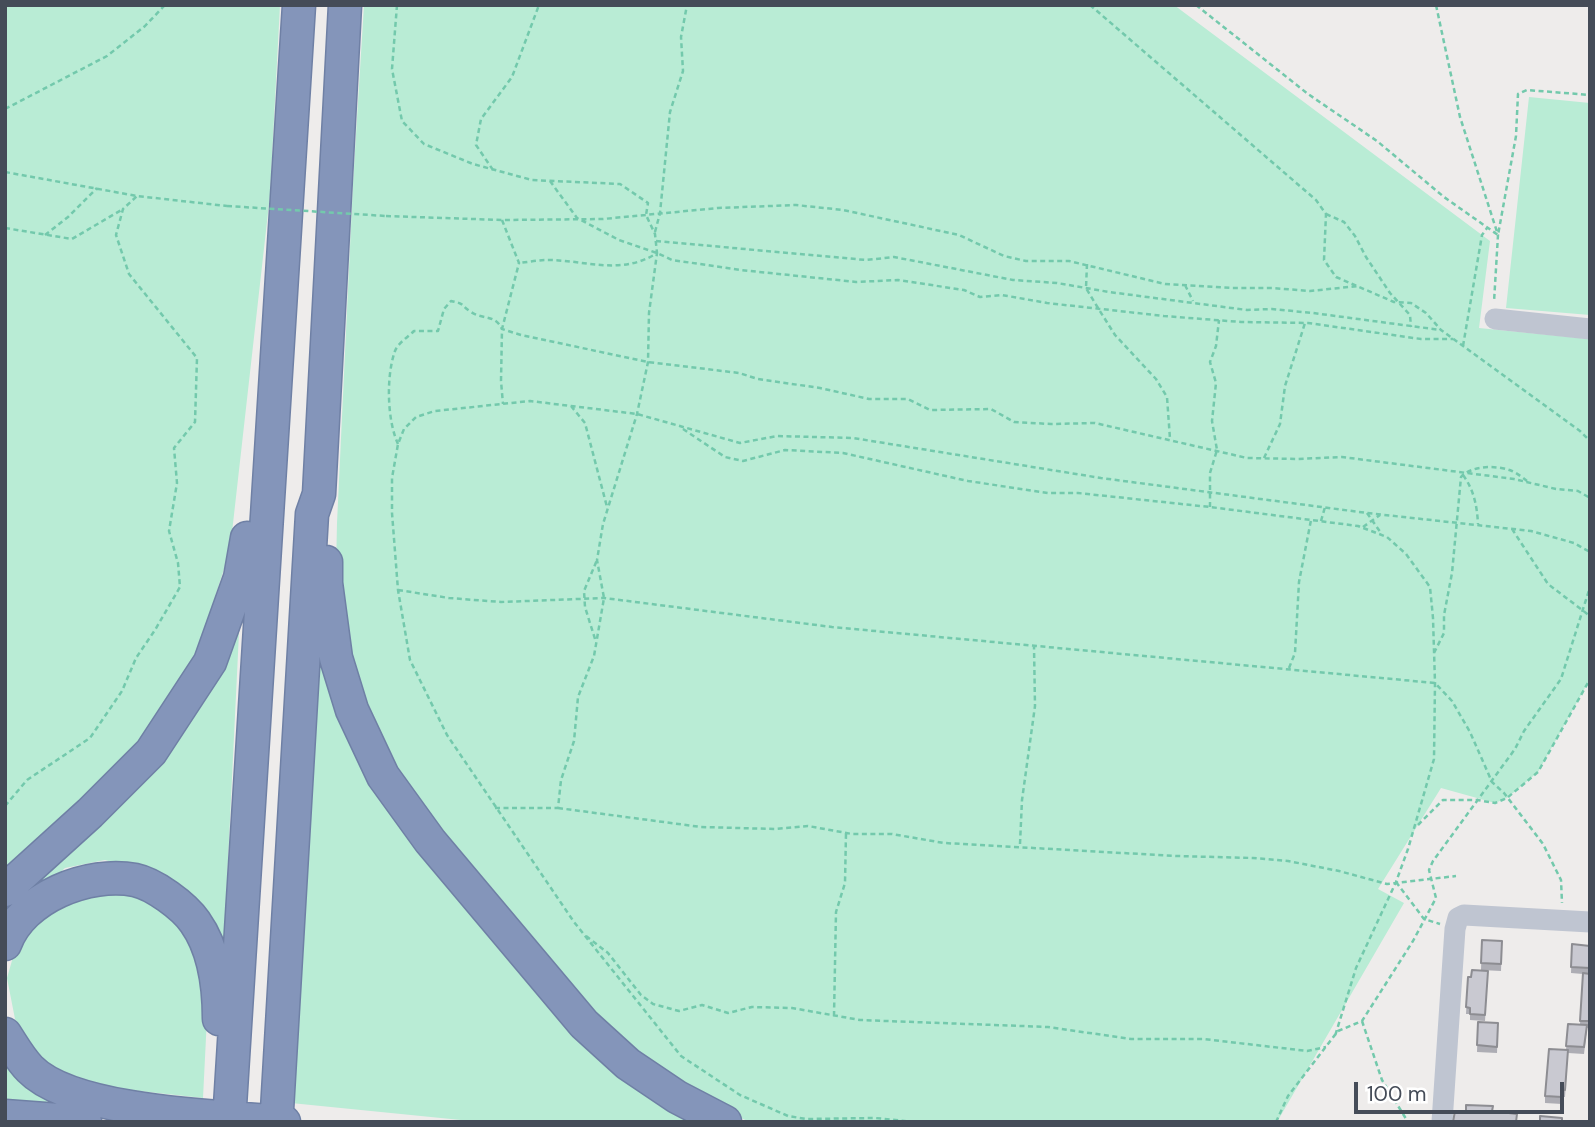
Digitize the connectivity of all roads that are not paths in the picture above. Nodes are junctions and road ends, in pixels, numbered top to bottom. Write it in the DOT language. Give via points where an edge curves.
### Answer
graph roads {
  1 [pos="299,5"];
  2 [pos="345,5"];
  3 [pos="279,302"];
  4 [pos="1495,319"];
  5 [pos="1590,329"];
  6 [pos="319,494"];
  7 [pos="5,890"];
  8 [pos="1590,922"];
  9 [pos="5,944"];
  10 [pos="5,1034"];
  11 [pos="5,1116"];
  12 [pos="281,1116"];
  13 [pos="85,1122"];
  14 [pos="725,1122"];
  15 [pos="1441,1122"];
  1 -- 3 [label="highway"];
  2 -- 6 [label="highway"];
  3 -- 7 [label="highway" via="262,375 251,510 240,578 210,662 150,752"];
  3 -- 9 [label="highway" via="230,1106 219,1034 219,988 207,942 180,905 135,880 92,880 54,892 35,905"];
  4 -- 5 [label="street"];
  6 -- 12 [label="highway" via="312,514"];
  6 -- 14 [label="highway" via="326,515 326,583 336,658 352,710 383,776 430,841 584,1024 628,1064"];
  8 -- 15 [label="street" via="1464,915 1456,922"];
  10 -- 12 [label="highway" via="31,1070 50,1083 92,1099 195,1115"];
  11 -- 13 [label="highway"];
}
